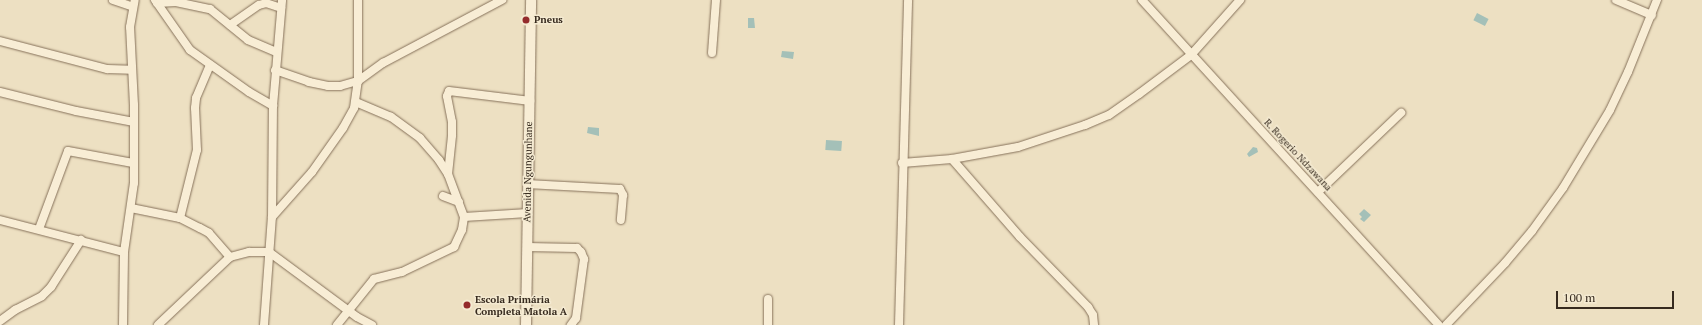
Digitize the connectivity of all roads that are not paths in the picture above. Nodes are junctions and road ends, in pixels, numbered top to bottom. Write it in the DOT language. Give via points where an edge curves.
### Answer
graph roads {
  1 [pos="113,0"];
  2 [pos="358,0"];
  3 [pos="502,0"];
  4 [pos="531,0"];
  5 [pos="716,0"];
  6 [pos="908,0"];
  7 [pos="1142,0"];
  8 [pos="1240,0"];
  9 [pos="1616,0"];
  10 [pos="1657,0"];
  11 [pos="156,1"];
  12 [pos="134,3"];
  13 [pos="281,4"];
  14 [pos="1652,15"];
  15 [pos="230,25"];
  16 [pos="0,41"];
  17 [pos="276,52"];
  18 [pos="712,53"];
  19 [pos="1191,55"];
  20 [pos="210,65"];
  21 [pos="131,70"];
  22 [pos="275,70"];
  23 [pos="358,81"];
  24 [pos="0,92"];
  25 [pos="530,101"];
  26 [pos="355,102"];
  27 [pos="273,106"];
  28 [pos="1401,113"];
  29 [pos="134,122"];
  30 [pos="952,159"];
  31 [pos="133,162"];
  32 [pos="902,163"];
  33 [pos="448,174"];
  34 [pos="527,184"];
  35 [pos="1318,192"];
  36 [pos="443,196"];
  37 [pos="458,202"];
  38 [pos="131,208"];
  39 [pos="528,213"];
  40 [pos="272,217"];
  41 [pos="464,217"];
  42 [pos="180,218"];
  43 [pos="0,220"];
  44 [pos="621,220"];
  45 [pos="39,229"];
  46 [pos="81,240"];
  47 [pos="527,247"];
  48 [pos="124,252"];
  49 [pos="270,252"];
  50 [pos="230,257"];
  51 [pos="768,299"];
  52 [pos="349,310"];
  53 [pos="0,321"];
  54 [pos="123,325"];
  55 [pos="158,325"];
  56 [pos="264,325"];
  57 [pos="338,325"];
  58 [pos="372,325"];
  59 [pos="526,325"];
  60 [pos="571,325"];
  61 [pos="768,325"];
  62 [pos="899,325"];
  63 [pos="1094,325"];
  64 [pos="1439,325"];
  65 [pos="1446,325"];
  1 -- 12 [label="street"];
  2 -- 23 [label="street"];
  3 -- 23 [label="street" via="383,63"];
  4 -- 25 [label="street, Avenida Ngungunhane"];
  5 -- 18 [label="street"];
  6 -- 32 [label="street"];
  7 -- 19 [label="street, R. Rogerio Ndzawana"];
  8 -- 19 [label="street"];
  9 -- 14 [label="street"];
  10 -- 14 [label="street"];
  11 -- 15 [label="street" via="210,9"];
  11 -- 20 [label="street" via="190,50"];
  12 -- 21 [label="street" via="130,27"];
  13 -- 15 [label="street" via="259,5"];
  13 -- 17 [label="street"];
  14 -- 65 [label="street" via="1610,110 1563,188 1532,232"];
  15 -- 17 [label="street" via="248,40"];
  16 -- 21 [label="street" via="107,69"];
  17 -- 22 [label="street"];
  19 -- 30 [label="street" via="1109,114 1085,125 1018,147"];
  19 -- 35 [label="street, R. Rogerio Ndzawana"];
  20 -- 27 [label="street"];
  20 -- 42 [label="street" via="196,98 197,150"];
  21 -- 29 [label="street"];
  22 -- 23 [label="street" via="328,86"];
  22 -- 27 [label="street"];
  23 -- 26 [label="street"];
  24 -- 29 [label="street"];
  25 -- 33 [label="street" via="449,91 447,96 452,135"];
  25 -- 34 [label="street, Avenida Ngungunhane"];
  26 -- 33 [label="street" via="391,117 406,127 420,138"];
  26 -- 40 [label="street" via="348,120 312,172"];
  27 -- 40 [label="street"];
  28 -- 35 [label="street"];
  29 -- 31 [label="street"];
  30 -- 32 [label="street"];
  30 -- 63 [label="street" via="1020,237 1088,307 1095,320"];
  31 -- 38 [label="street"];
  31 -- 45 [label="street" via="68,151"];
  32 -- 62 [label="street"];
  33 -- 37 [label="street"];
  34 -- 39 [label="street, Avenida Ngungunhane"];
  34 -- 44 [label="street" via="620,189 623,196"];
  35 -- 64 [label="street, R. Rogerio Ndzawana"];
  36 -- 37 [label="street"];
  37 -- 41 [label="street"];
  38 -- 42 [label="street"];
  38 -- 48 [label="street"];
  39 -- 41 [label="street"];
  39 -- 47 [label="street, Avenida Ngungunhane"];
  40 -- 49 [label="street"];
  41 -- 52 [label="street" via="462,230 454,247 402,272 374,279"];
  42 -- 50 [label="street" via="209,233"];
  43 -- 45 [label="street"];
  45 -- 46 [label="street"];
  46 -- 48 [label="street"];
  46 -- 53 [label="street" via="51,288"];
  47 -- 59 [label="street, Avenida Ngungunhane"];
  47 -- 60 [label="street" via="577,248 581,252 584,258 576,318"];
  48 -- 54 [label="street"];
  49 -- 50 [label="street" via="249,252"];
  49 -- 52 [label="street"];
  49 -- 56 [label="street"];
  50 -- 55 [label="street"];
  51 -- 61 [label="street"];
  52 -- 57 [label="street"];
  52 -- 58 [label="street"];
}
